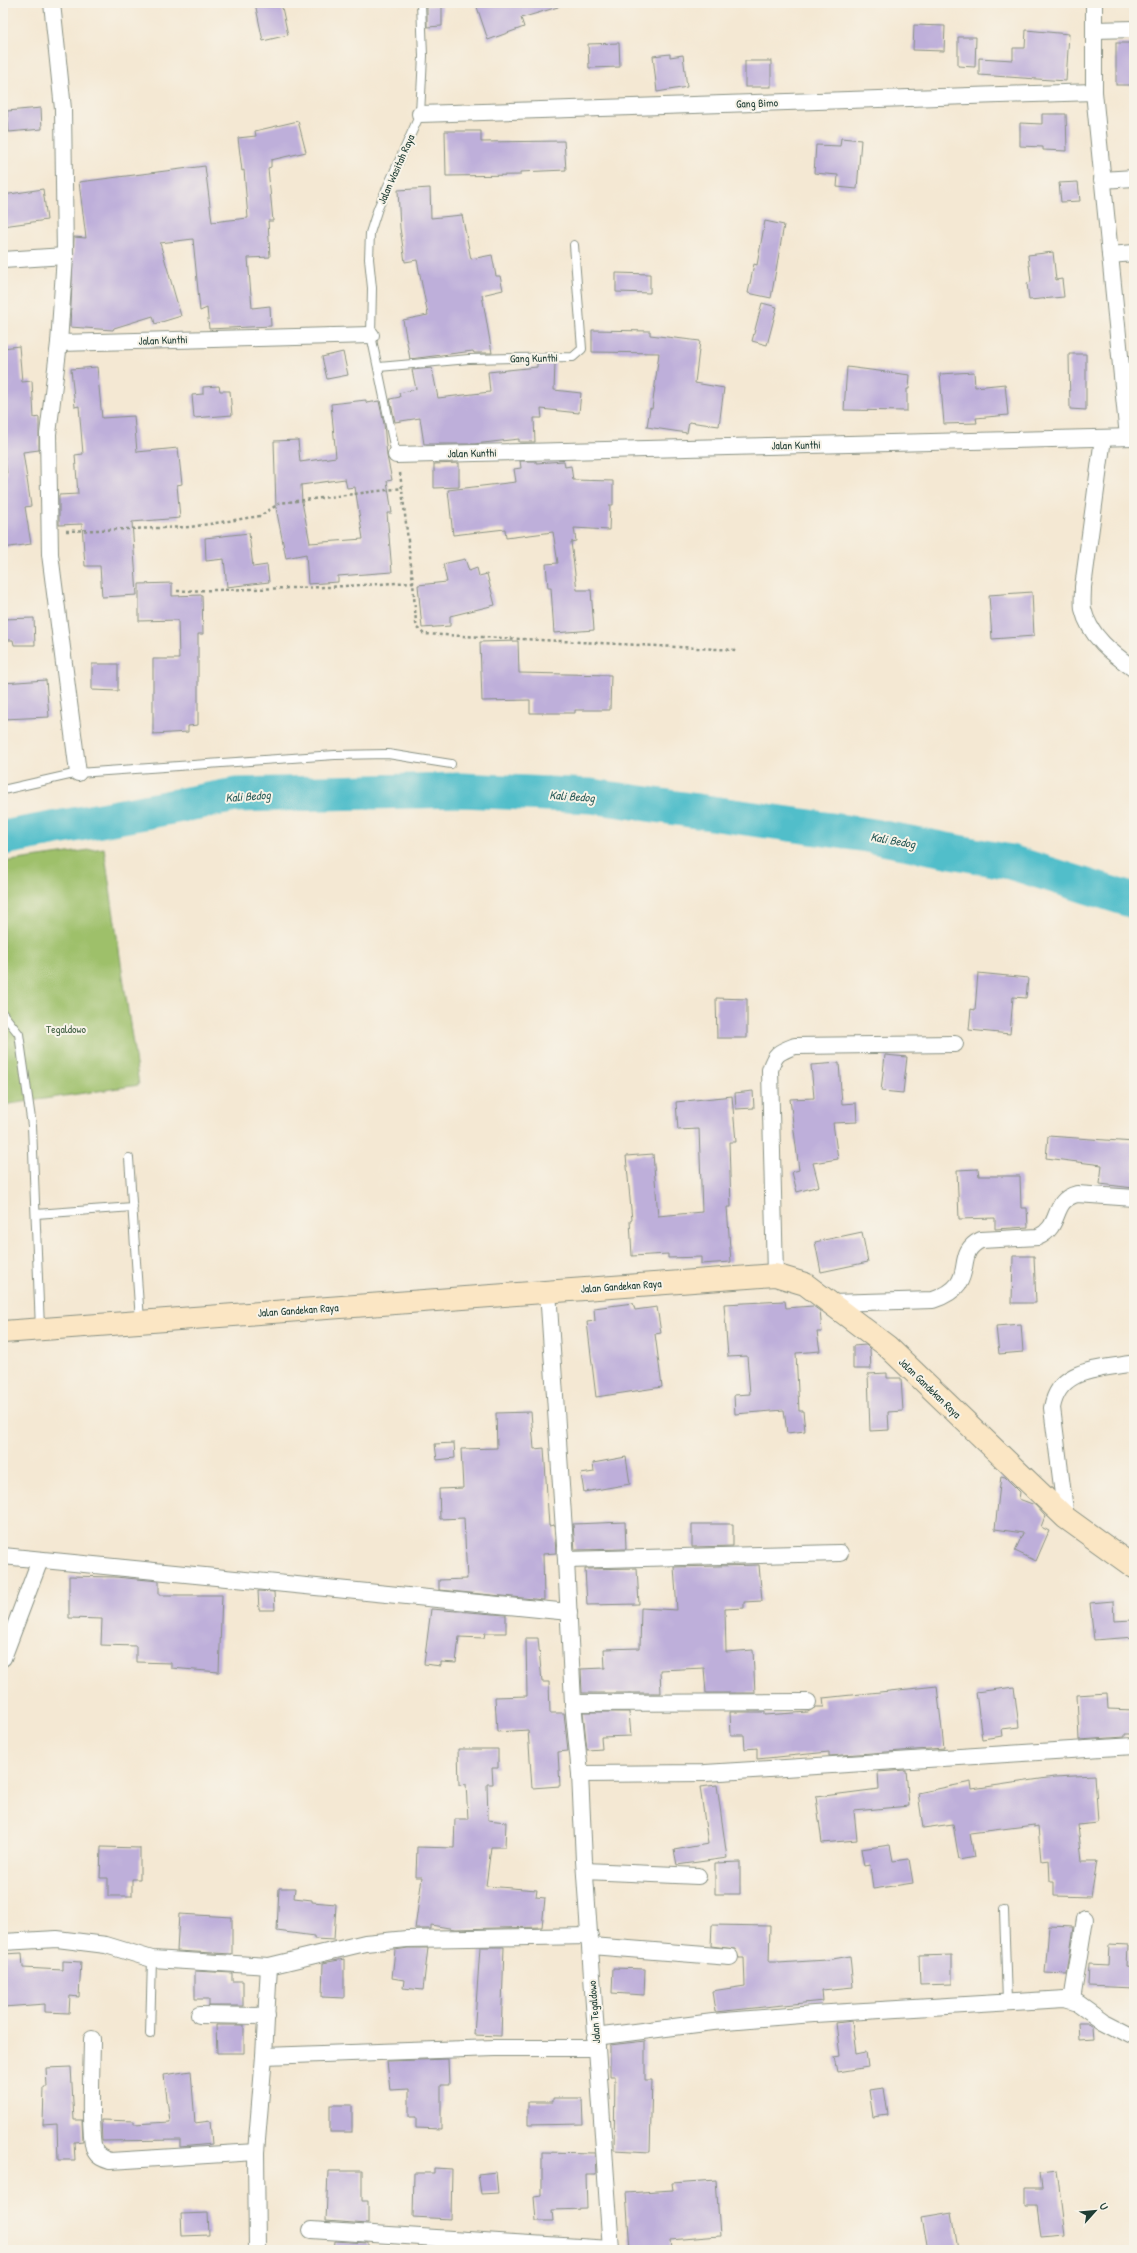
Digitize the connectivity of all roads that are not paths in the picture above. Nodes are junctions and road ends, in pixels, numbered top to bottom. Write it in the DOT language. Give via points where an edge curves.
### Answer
graph roads {
  1 [pos="52,3"];
  2 [pos="421,3"];
  3 [pos="1094,3"];
  4 [pos="1134,29"];
  5 [pos="1095,30"];
  6 [pos="1094,92"];
  7 [pos="420,114"];
  8 [pos="1134,178"];
  9 [pos="1102,180"];
  10 [pos="574,245"];
  11 [pos="1134,253"];
  12 [pos="1110,255"];
  13 [pos="65,256"];
  14 [pos="3,260"];
  15 [pos="372,334"];
  16 [pos="59,343"];
  17 [pos="379,367"];
  18 [pos="1131,437"];
  19 [pos="1103,438"];
  20 [pos="396,455"];
  21 [pos="1134,669"];
  22 [pos="451,764"];
  23 [pos="78,773"];
  24 [pos="3,790"];
  25 [pos="3,1014"];
  26 [pos="955,1044"];
  27 [pos="129,1158"];
  28 [pos="1134,1198"];
  29 [pos="133,1207"];
  30 [pos="36,1214"];
  31 [pos="775,1275"];
  32 [pos="548,1291"];
  33 [pos="831,1303"];
  34 [pos="140,1322"];
  35 [pos="40,1330"];
  36 [pos="3,1332"];
  37 [pos="1134,1363"];
  38 [pos="1066,1518"];
  39 [pos="840,1552"];
  40 [pos="3,1556"];
  41 [pos="40,1560"];
  42 [pos="566,1560"];
  43 [pos="1134,1567"];
  44 [pos="569,1612"];
  45 [pos="3,1658"];
  46 [pos="808,1702"];
  47 [pos="572,1704"];
  48 [pos="1134,1746"];
  49 [pos="580,1774"];
  50 [pos="585,1871"];
  51 [pos="698,1876"];
  52 [pos="1004,1910"];
  53 [pos="1085,1919"];
  54 [pos="590,1941"];
  55 [pos="3,1942"];
  56 [pos="730,1957"];
  57 [pos="152,1959"];
  58 [pos="269,1966"];
  59 [pos="1072,2000"];
  60 [pos="1007,2002"];
  61 [pos="199,2015"];
  62 [pos="267,2016"];
  63 [pos="150,2034"];
  64 [pos="1134,2037"];
  65 [pos="92,2039"];
  66 [pos="596,2043"];
  67 [pos="264,2056"];
  68 [pos="256,2152"];
  69 [pos="311,2230"];
  70 [pos="257,2250"];
  71 [pos="611,2250"];
  1 -- 13 [label="street" via="63,109"];
  2 -- 7 [label="lane, Jalan Wasitah Raya" via="423,56"];
  3 -- 5 [label="street"];
  4 -- 5 [label="street"];
  5 -- 6 [label="street"];
  6 -- 7 [label="street, Gang Bimo"];
  6 -- 9 [label="street"];
  7 -- 15 [label="lane, Jalan Wasitah Raya" via="378,208 370,233"];
  8 -- 9 [label="street"];
  9 -- 12 [label="street"];
  10 -- 17 [label="lane, Gang Kunthi" via="582,349 578,354 573,357 469,359"];
  11 -- 12 [label="street"];
  12 -- 18 [label="street"];
  13 -- 14 [label="street"];
  13 -- 16 [label="street"];
  15 -- 16 [label="street, Jalan Kunthi"];
  15 -- 17 [label="lane"];
  16 -- 23 [label="street" via="48,434 51,562"];
  17 -- 20 [label="lane"];
  18 -- 19 [label="street, Jalan Kunthi"];
  19 -- 20 [label="street, Jalan Kunthi"];
  19 -- 21 [label="street" via="1083,587 1083,609 1093,631 1107,650"];
  22 -- 23 [label="lane" via="388,754 335,755"];
  23 -- 24 [label="lane"];
  25 -- 30 [label="lane" via="19,1034 26,1076 32,1126"];
  26 -- 31 [label="street" via="795,1046 782,1050 774,1058 770,1070"];
  27 -- 29 [label="lane"];
  28 -- 33 [label="street" via="1077,1194 1060,1205 1051,1228 1045,1234 1038,1237 981,1240 974,1243 968,1249 963,1276 958,1286 948,1295 933,1300"];
  29 -- 30 [label="lane"];
  29 -- 34 [label="lane"];
  30 -- 35 [label="lane"];
  31 -- 32 [label="street, Jalan Gandekan Raya"];
  31 -- 33 [label="street, Jalan Gandekan Raya" via="805,1284"];
  32 -- 34 [label="street, Jalan Gandekan Raya"];
  32 -- 42 [label="street, Jalan Tegaldowo"];
  33 -- 38 [label="street, Jalan Gandekan Raya" via="887,1346"];
  34 -- 35 [label="street, Jalan Gandekan Raya"];
  35 -- 36 [label="street, Jalan Gandekan Raya"];
  37 -- 38 [label="street" via="1073,1375 1060,1386 1054,1396 1052,1408"];
  38 -- 43 [label="street, Jalan Gandekan Raya"];
  39 -- 42 [label="street"];
  40 -- 41 [label="street"];
  41 -- 44 [label="street"];
  41 -- 45 [label="street"];
  42 -- 44 [label="street, Jalan Tegaldowo"];
  44 -- 47 [label="street, Jalan Tegaldowo"];
  46 -- 47 [label="street"];
  47 -- 49 [label="street, Jalan Tegaldowo"];
  48 -- 49 [label="street" via="712,1772"];
  49 -- 50 [label="street, Jalan Tegaldowo"];
  50 -- 51 [label="street"];
  50 -- 54 [label="street, Jalan Tegaldowo"];
  52 -- 60 [label="lane"];
  53 -- 59 [label="street"];
  54 -- 56 [label="street"];
  54 -- 58 [label="street" via="407,1938 365,1943"];
  54 -- 66 [label="street, Jalan Tegaldowo"];
  55 -- 57 [label="street" via="57,1938 106,1945"];
  57 -- 58 [label="street"];
  57 -- 63 [label="lane"];
  58 -- 62 [label="street"];
  59 -- 60 [label="street"];
  59 -- 64 [label="street" via="1103,2021"];
  60 -- 66 [label="street" via="721,2022"];
  61 -- 62 [label="street"];
  62 -- 67 [label="street"];
  65 -- 68 [label="street" via="92,2133 94,2150 99,2157 110,2161"];
  66 -- 67 [label="street"];
  66 -- 71 [label="street, Jalan Tegaldowo"];
  67 -- 68 [label="street"];
  68 -- 70 [label="street"];
  69 -- 71 [label="street"];
}
